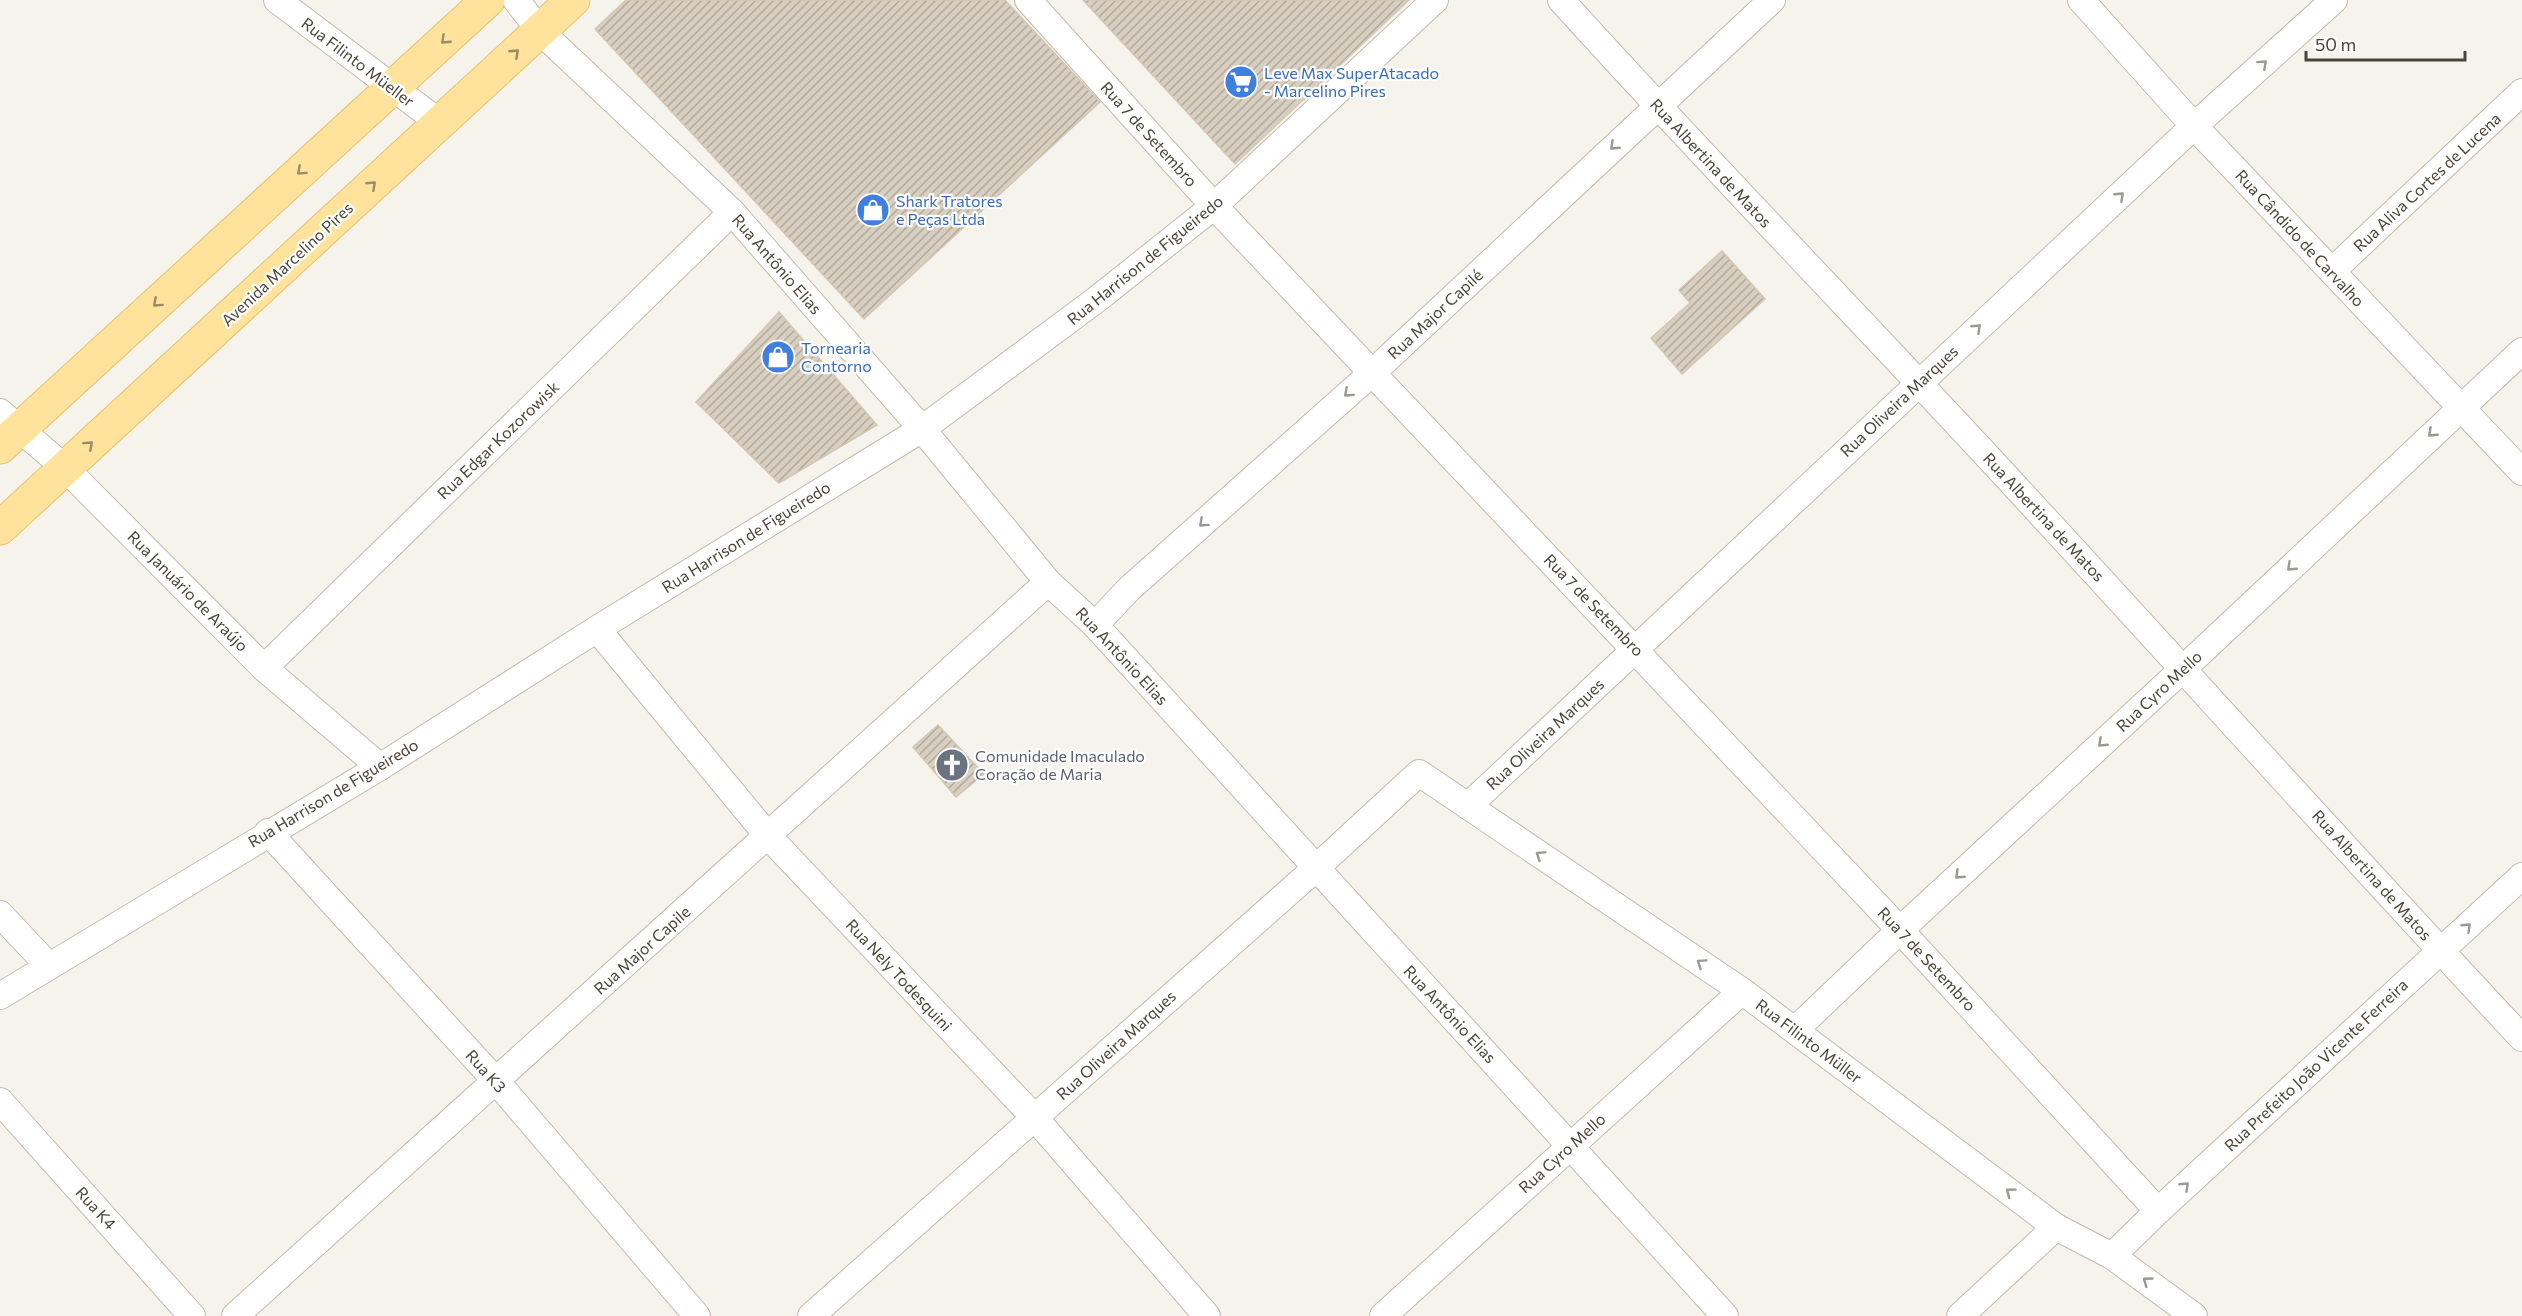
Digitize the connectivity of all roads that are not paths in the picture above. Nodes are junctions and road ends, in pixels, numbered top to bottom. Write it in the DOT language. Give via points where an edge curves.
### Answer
graph roads {
  1 [pos="277,0"];
  2 [pos="488,0"];
  3 [pos="516,0"];
  4 [pos="573,0"];
  5 [pos="1028,0"];
  6 [pos="1435,0"];
  7 [pos="1561,0"];
  8 [pos="1772,0"];
  9 [pos="2081,0"];
  10 [pos="2334,0"];
  11 [pos="540,30"];
  12 [pos="392,88"];
  13 [pos="2522,92"];
  14 [pos="1656,105"];
  15 [pos="440,123"];
  16 [pos="2194,126"];
  17 [pos="1214,206"];
  18 [pos="732,212"];
  19 [pos="2331,271"];
  20 [pos="2522,351"];
  21 [pos="1372,373"];
  22 [pos="1919,383"];
  23 [pos="2459,408"];
  24 [pos="922,429"];
  25 [pos="6,430"];
  26 [pos="64,467"];
  27 [pos="2522,472"];
  28 [pos="0,528"];
  29 [pos="1048,582"];
  30 [pos="1095,625"];
  31 [pos="597,629"];
  32 [pos="1636,650"];
  33 [pos="264,668"];
  34 [pos="2184,668"];
  35 [pos="380,766"];
  36 [pos="1419,773"];
  37 [pos="1468,806"];
  38 [pos="268,832"];
  39 [pos="768,836"];
  40 [pos="1316,868"];
  41 [pos="2522,876"];
  42 [pos="0,914"];
  43 [pos="1900,930"];
  44 [pos="2441,951"];
  45 [pos="48,965"];
  46 [pos="1742,991"];
  47 [pos="0,996"];
  48 [pos="1795,1030"];
  49 [pos="2522,1038"];
  50 [pos="496,1081"];
  51 [pos="0,1101"];
  52 [pos="1034,1118"];
  53 [pos="1569,1145"];
  54 [pos="2158,1211"];
  55 [pos="2056,1227"];
  56 [pos="2112,1256"];
  57 [pos="192,1316"];
  58 [pos="235,1316"];
  59 [pos="697,1316"];
  60 [pos="811,1316"];
  61 [pos="1208,1316"];
  62 [pos="1383,1316"];
  63 [pos="1725,1316"];
  64 [pos="1960,1316"];
  65 [pos="2194,1316"];
  1 -- 12 [label="street, Rua Filinto Müeller"];
  2 -- 12 [label="main road, one-way"];
  3 -- 11 [label="street, Rua Antônio Elias"];
  4 -- 11 [label="main road, Avenida Marcelino Pires"];
  5 -- 17 [label="street, Rua 7 de Setembro"];
  6 -- 17 [label="street, Rua Harrison de Figueiredo"];
  7 -- 14 [label="street, Rua Albertina de Matos"];
  8 -- 14 [label="street, Rua Major Capilé"];
  9 -- 16 [label="street, Rua Cândido de Carvalho"];
  16 -- 10 [label="street, Rua Oliveira Marques, one-way"];
  15 -- 11 [label="main road, Avenida Marcelino Pires, one-way"];
  11 -- 18 [label="street, Rua Antônio Elias"];
  12 -- 15 [label="street, Rua Filinto Müeller"];
  12 -- 25 [label="main road, one-way"];
  13 -- 19 [label="street, Rua Aliva Cortes de Lucena"];
  14 -- 21 [label="street, Rua Major Capilé, one-way"];
  14 -- 22 [label="street, Rua Albertina de Matos"];
  26 -- 15 [label="main road, Avenida Marcelino Pires, one-way"];
  16 -- 19 [label="street, Rua Cândido de Carvalho"];
  22 -- 16 [label="street, Rua Oliveira Marques, one-way"];
  17 -- 21 [label="street, Rua 7 de Setembro"];
  17 -- 24 [label="street, Rua Harrison de Figueiredo" via="1096,300"];
  18 -- 24 [label="street, Rua Antônio Elias"];
  18 -- 33 [label="street, Rua Edgar Kozorowisk"];
  19 -- 23 [label="street, Rua Cândido de Carvalho"];
  20 -- 23 [label="street, Rua Cyro Mello"];
  21 -- 30 [label="street, Rua Major Capilé, one-way" via="1130,588"];
  21 -- 32 [label="street, Rua 7 de Setembro"];
  22 -- 32 [label="street, Rua Oliveira Marques"];
  22 -- 34 [label="street, Rua Albertina de Matos"];
  23 -- 27 [label="street, Rua Cândido de Carvalho"];
  23 -- 34 [label="street, Rua Cyro Mello, one-way"];
  24 -- 29 [label="street, Rua Antônio Elias"];
  24 -- 31 [label="street, Rua Harrison de Figueiredo"];
  25 -- 26 [label="street, Rua Januário de Araújo"];
  26 -- 28 [label="main road, Avenida Marcelino Pires"];
  26 -- 33 [label="street, Rua Januário de Araújo"];
  29 -- 30 [label="street, Rua Antônio Elias"];
  29 -- 39 [label="street, Rua Major Capile"];
  30 -- 40 [label="street, Rua Antônio Elias"];
  31 -- 35 [label="street, Rua Harrison de Figueiredo"];
  31 -- 39 [label="street, Rua Nely Todesquini"];
  32 -- 37 [label="street, Rua Oliveira Marques"];
  32 -- 43 [label="street, Rua 7 de Setembro"];
  33 -- 35 [label="street, Rua Januário de Araújo"];
  34 -- 43 [label="street, Rua Cyro Mello, one-way"];
  34 -- 44 [label="street, Rua Albertina de Matos"];
  35 -- 38 [label="street, Rua Harrison de Figueiredo"];
  36 -- 37 [label="street, Rua Filinto Müller"];
  36 -- 40 [label="street, Rua Oliveira Marques"];
  46 -- 37 [label="street, Rua Filinto Müller, one-way"];
  38 -- 45 [label="street, Rua Harrison de Figueiredo"];
  38 -- 50 [label="street, Rua K3"];
  39 -- 50 [label="street, Rua Major Capile"];
  39 -- 52 [label="street, Rua Nely Todesquini"];
  40 -- 52 [label="street, Rua Oliveira Marques"];
  40 -- 53 [label="street, Rua Antônio Elias"];
  44 -- 41 [label="street, Rua Prefeito João Vicente Ferreira, one-way"];
  42 -- 45 [label="street"];
  43 -- 48 [label="street, Rua Cyro Mello"];
  43 -- 54 [label="street, Rua 7 de Setembro"];
  44 -- 49 [label="street, Rua Albertina de Matos"];
  54 -- 44 [label="street, Rua Prefeito João Vicente Ferreira, one-way"];
  45 -- 47 [label="street, Rua Harrison de Figueiredo"];
  46 -- 48 [label="street, Rua Filinto Müller"];
  46 -- 53 [label="street, Rua Cyro Mello"];
  55 -- 48 [label="street, Rua Filinto Müller, one-way"];
  50 -- 58 [label="street, Rua Major Capile"];
  50 -- 59 [label="street, Rua K3"];
  51 -- 57 [label="street, Rua K4"];
  52 -- 60 [label="street, Rua Oliveira Marques"];
  52 -- 61 [label="street, Rua Nely Todesquini"];
  53 -- 62 [label="street, Rua Cyro Mello"];
  53 -- 63 [label="street, Rua Antônio Elias"];
  54 -- 56 [label="street, Rua Prefeito João Vicente Ferreira"];
  55 -- 56 [label="street, Rua Filinto Müller"];
  55 -- 64 [label="street"];
  65 -- 56 [label="street, Rua Filinto Müller, one-way"];
}
